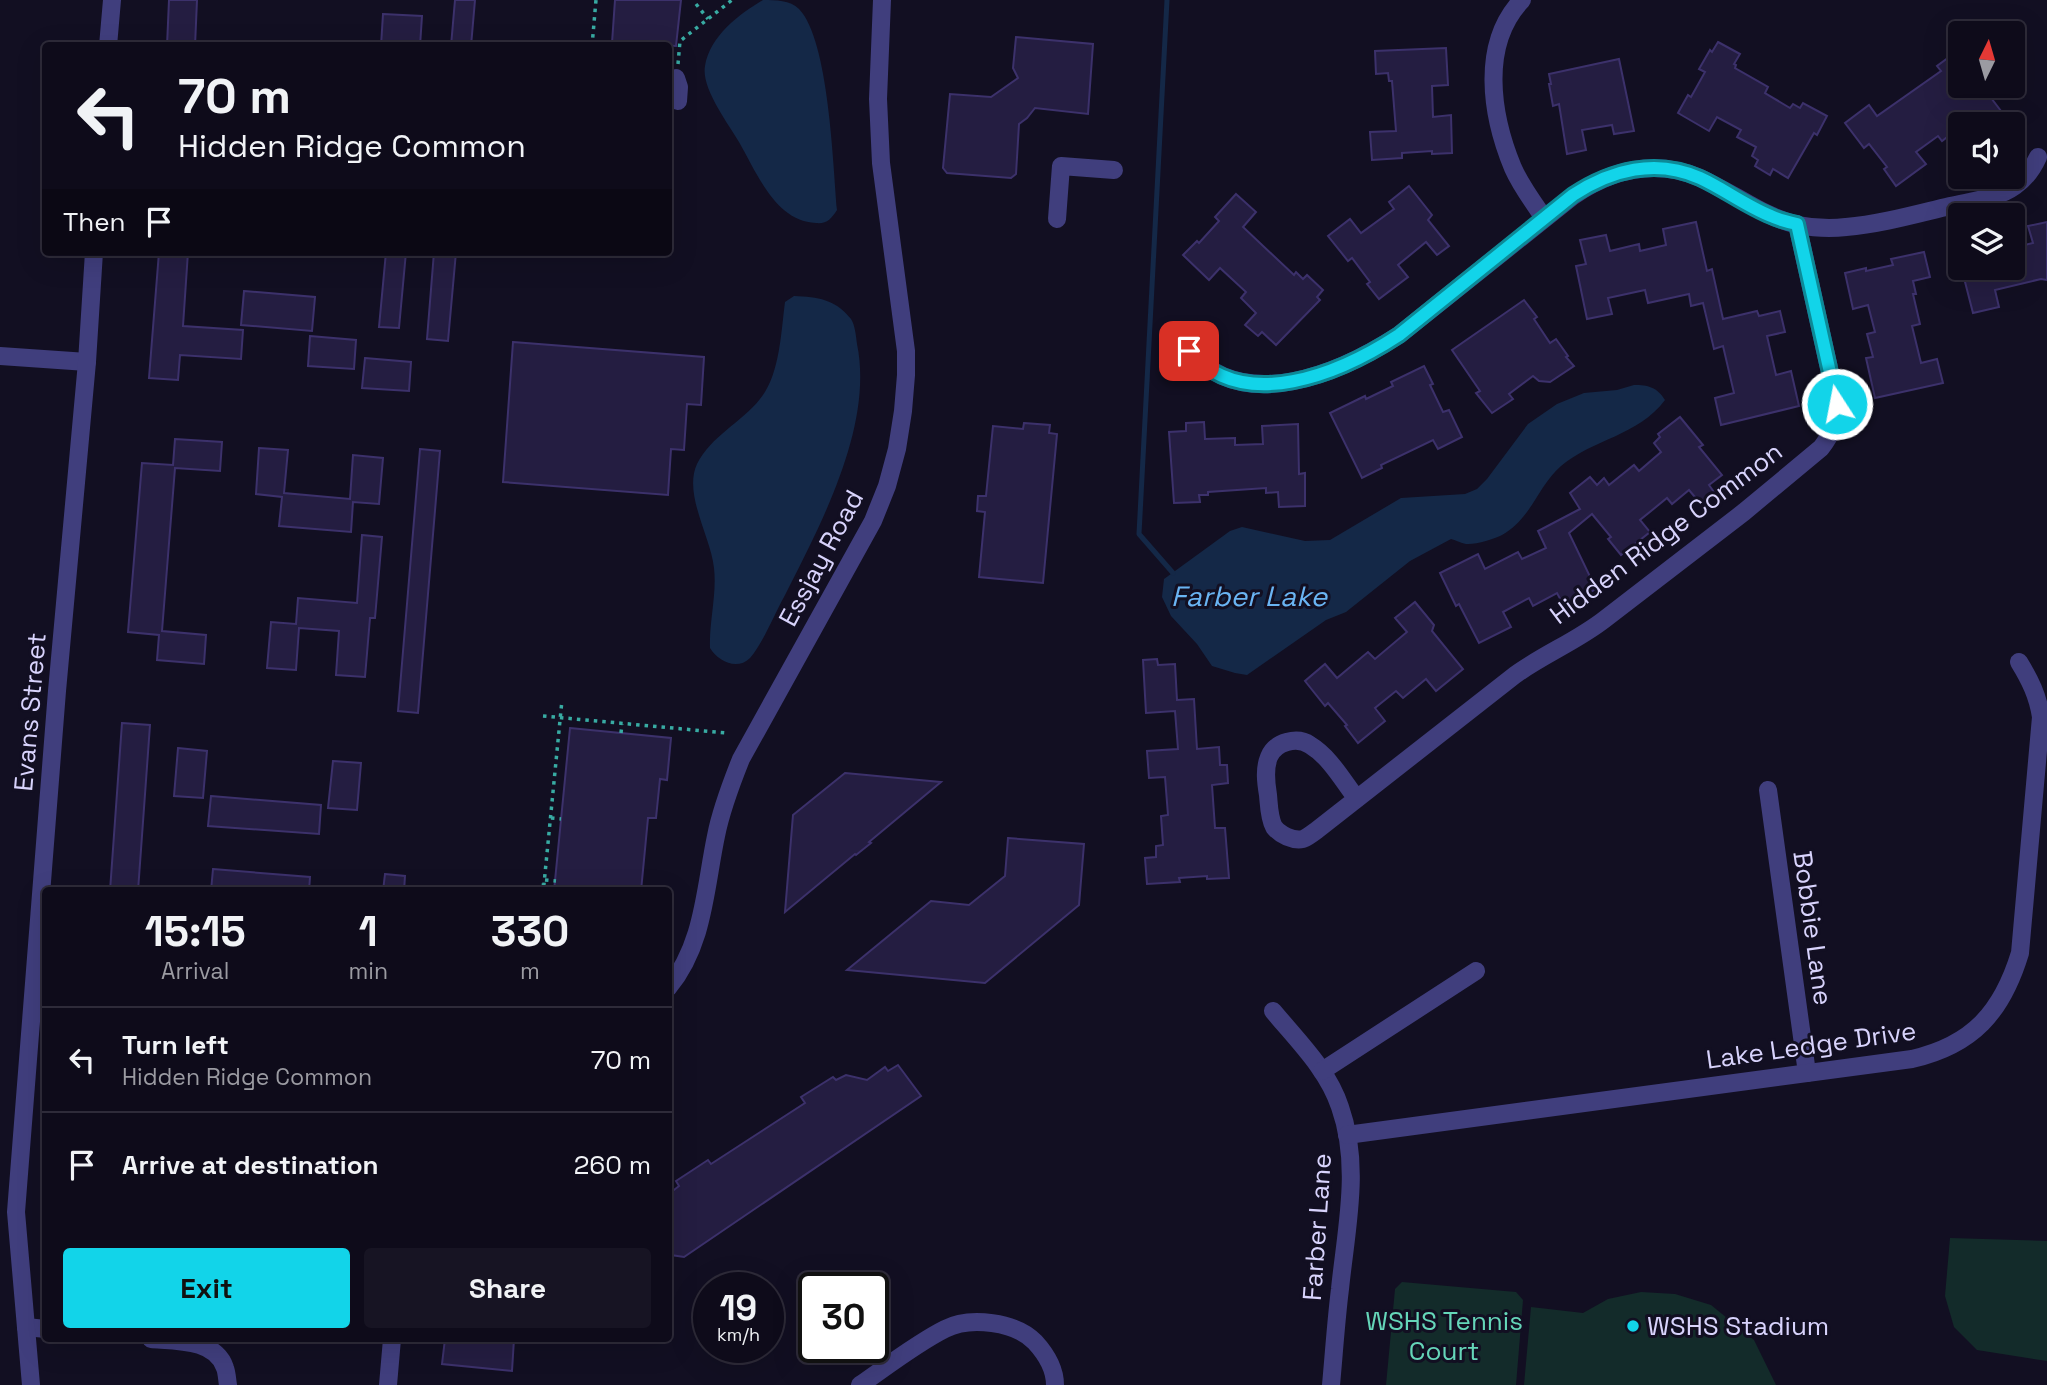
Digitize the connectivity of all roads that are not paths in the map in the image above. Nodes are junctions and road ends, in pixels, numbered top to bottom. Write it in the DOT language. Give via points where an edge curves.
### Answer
graph roads {
  1 [pos="112,0"];
  2 [pos="882,0"];
  3 [pos="1522,0"];
  4 [pos="108,42"];
  5 [pos="677,71"];
  6 [pos="678,101"];
  7 [pos="2038,157"];
  8 [pos="1114,170"];
  9 [pos="1544,218"];
  10 [pos="1057,219"];
  11 [pos="1797,224"];
  12 [pos="94,256"];
  13 [pos="1189,351"];
  14 [pos="0,356"];
  15 [pos="87,362"];
  16 [pos="2019,662"];
  17 [pos="1768,790"];
  18 [pos="1357,799"];
  19 [pos="46,887"];
  20 [pos="42,964"];
  21 [pos="1476,971"];
  22 [pos="672,982"];
  23 [pos="1273,1011"];
  24 [pos="39,1018"];
  25 [pos="1322,1071"];
  26 [pos="1807,1073"];
  27 [pos="1348,1135"];
  28 [pos="26,1327"];
  29 [pos="42,1329"];
  30 [pos="182,1342"];
  31 [pos="392,1342"];
  32 [pos="30,1385"];
  33 [pos="228,1385"];
  34 [pos="388,1385"];
  35 [pos="860,1385"];
  36 [pos="1055,1385"];
  37 [pos="1331,1385"];
  1 -- 4 [label="street"];
  2 -- 22 [label="street, Essjay Road" via="881,163 906,351 897,449 873,521 741,760 716,833 700,925 689,956"];
  3 -- 9 [label="street" via="1503,27 1493,72 1497,111 1513,168"];
  5 -- 6 [label="street"];
  7 -- 11 [label="street" via="2027,175 1998,195 1847,227"];
  8 -- 10 [label="street" via="1061,166"];
  9 -- 11 [label="street" via="1591,183 1612,174 1658,167 1700,178 1771,216"];
  9 -- 13 [label="street" via="1399,335 1341,367 1282,382 1250,384 1213,373"];
  11 -- 18 [label="street, Hidden Ridge Common" via="1837,404 1836,421 1821,448 1587,633 1515,675"];
  12 -- 15 [label="street, Evans Street"];
  14 -- 15 [label="street"];
  15 -- 19 [label="street, Evans Street" via="57,691"];
  16 -- 26 [label="street, Lake Ledge Drive" via="2031,682 2041,717 2020,953 2003,996 1970,1035 1936,1054"];
  17 -- 26 [label="street, Bobbie Lane"];
  18 -- 18 [label="street, Hidden Ridge Common" via="1310,744 1289,741 1270,754 1266,767 1271,818 1284,836 1305,839"];
  20 -- 24 [label="street, Evans Street"];
  21 -- 25 [label="street"];
  23 -- 25 [label="street, Farber Lane"];
  24 -- 28 [label="street, Evans Street" via="16,1212"];
  25 -- 27 [label="street, Farber Lane"];
  26 -- 27 [label="street, Lake Ledge Drive"];
  27 -- 37 [label="street, Farber Lane" via="1348,1222"];
  28 -- 29 [label="street"];
  28 -- 32 [label="street, Evans Street"];
  30 -- 33 [label="street" via="214,1351 225,1366"];
  31 -- 34 [label="street"];
  35 -- 36 [label="street" via="947,1327 984,1323 1018,1329 1031,1338 1044,1351"];
}
